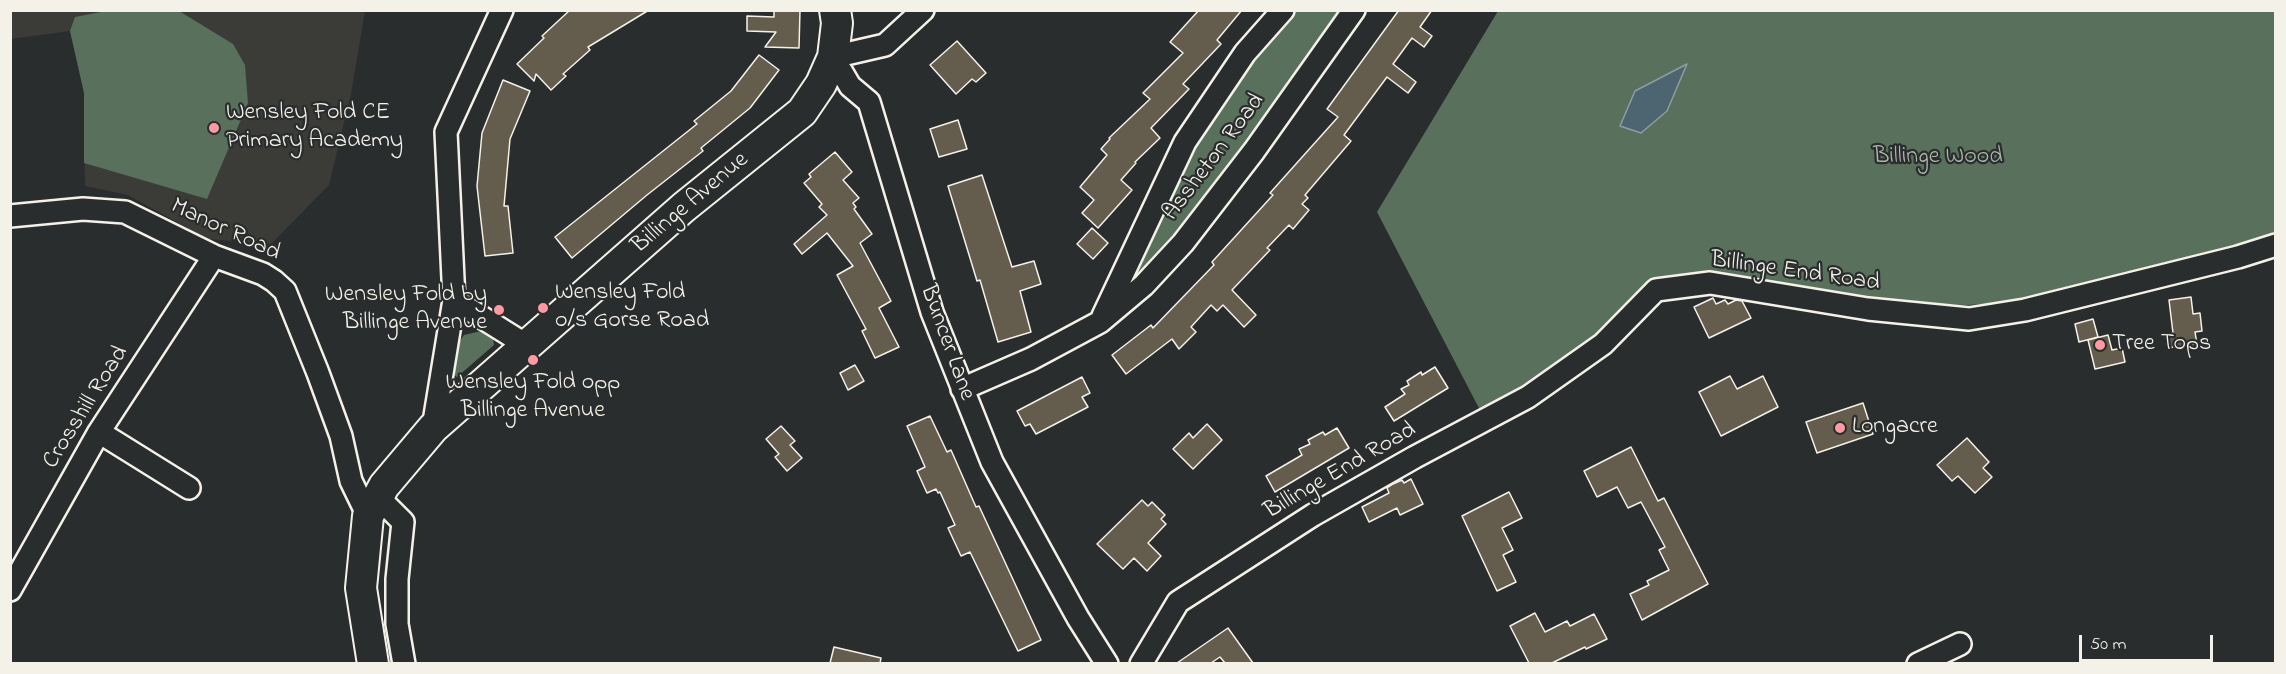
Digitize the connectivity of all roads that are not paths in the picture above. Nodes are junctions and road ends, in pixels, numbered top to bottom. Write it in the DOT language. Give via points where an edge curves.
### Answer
graph roads {
  1 [pos="502,10"];
  2 [pos="835,10"];
  3 [pos="923,10"];
  4 [pos="1283,10"];
  5 [pos="1354,10"];
  6 [pos="833,57"];
  7 [pos="10,216"];
  8 [pos="2276,245"];
  9 [pos="220,258"];
  10 [pos="453,300"];
  11 [pos="1100,322"];
  12 [pos="526,345"];
  13 [pos="962,389"];
  14 [pos="433,428"];
  15 [pos="99,432"];
  16 [pos="189,488"];
  17 [pos="373,506"];
  18 [pos="10,590"];
  19 [pos="1960,644"];
  20 [pos="373,663"];
  21 [pos="404,663"];
  22 [pos="1107,663"];
  23 [pos="1141,663"];
  24 [pos="1918,663"];
  1 -- 10 [label="street" via="446,132"];
  2 -- 6 [label="main road"];
  3 -- 6 [label="street" via="885,45"];
  4 -- 11 [label="street, Assheton Road" via="1245,53 1185,142"];
  5 -- 11 [label="street, Assheton Road" via="1184,243 1144,285"];
  6 -- 12 [label="main road, Billinge Avenue" via="802,112 684,207"];
  6 -- 13 [label="street, Buncer Lane" via="850,86 869,102 932,312"];
  7 -- 9 [label="street, Manor Road" via="83,209 125,212"];
  8 -- 23 [label="street, Billinge End Road" via="2025,310 1969,319 1868,309 1710,283 1656,290 1603,345 1528,397 1313,515 1178,602"];
  9 -- 15 [label="street, Crosshill Road"];
  9 -- 17 [label="street, Manor Road" via="263,274 285,291 341,436 351,481"];
  10 -- 12 [label="street"];
  10 -- 14 [label="street"];
  11 -- 13 [label="street, Assheton Road" via="1031,360"];
  12 -- 14 [label="main road, Billinge Avenue"];
  13 -- 22 [label="street, Buncer Lane" via="992,462"];
  14 -- 17 [label="main road, Billinge Avenue" via="384,486"];
  15 -- 16 [label="street"];
  15 -- 18 [label="street, Crosshill Road"];
  17 -- 20 [label="main road, Billinge Avenue" via="361,588"];
  17 -- 21 [label="street, Manor Road" via="403,522 397,624"];
  19 -- 24 [label="street"];
}
